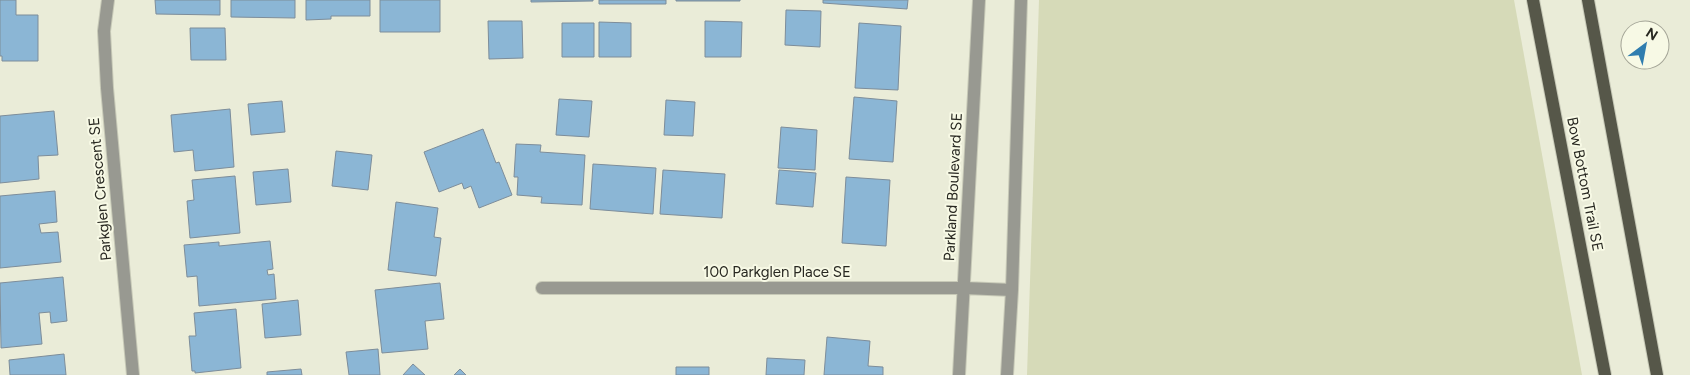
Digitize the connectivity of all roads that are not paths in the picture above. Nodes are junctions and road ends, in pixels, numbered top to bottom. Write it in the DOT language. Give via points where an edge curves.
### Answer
graph roads {
  1 [pos="108,0"];
  2 [pos="978,0"];
  3 [pos="1021,0"];
  4 [pos="1534,0"];
  5 [pos="1588,0"];
  6 [pos="542,288"];
  7 [pos="964,288"];
  8 [pos="1012,290"];
  9 [pos="133,375"];
  10 [pos="958,375"];
  11 [pos="1007,375"];
  12 [pos="1605,375"];
  13 [pos="1657,375"];
  1 -- 9 [label="street, Parkglen Crescent SE" via="104,31 107,88"];
  2 -- 7 [label="street, Parkland Boulevard SE"];
  3 -- 8 [label="street"];
  4 -- 12 [label="main road, Bow Bottom Trail SE"];
  5 -- 13 [label="main road"];
  6 -- 7 [label="street, 100 Parkglen Place SE"];
  7 -- 8 [label="street, 100 Parkglen Place SE"];
  7 -- 10 [label="street, Parkland Boulevard SE"];
  8 -- 11 [label="street"];
}
